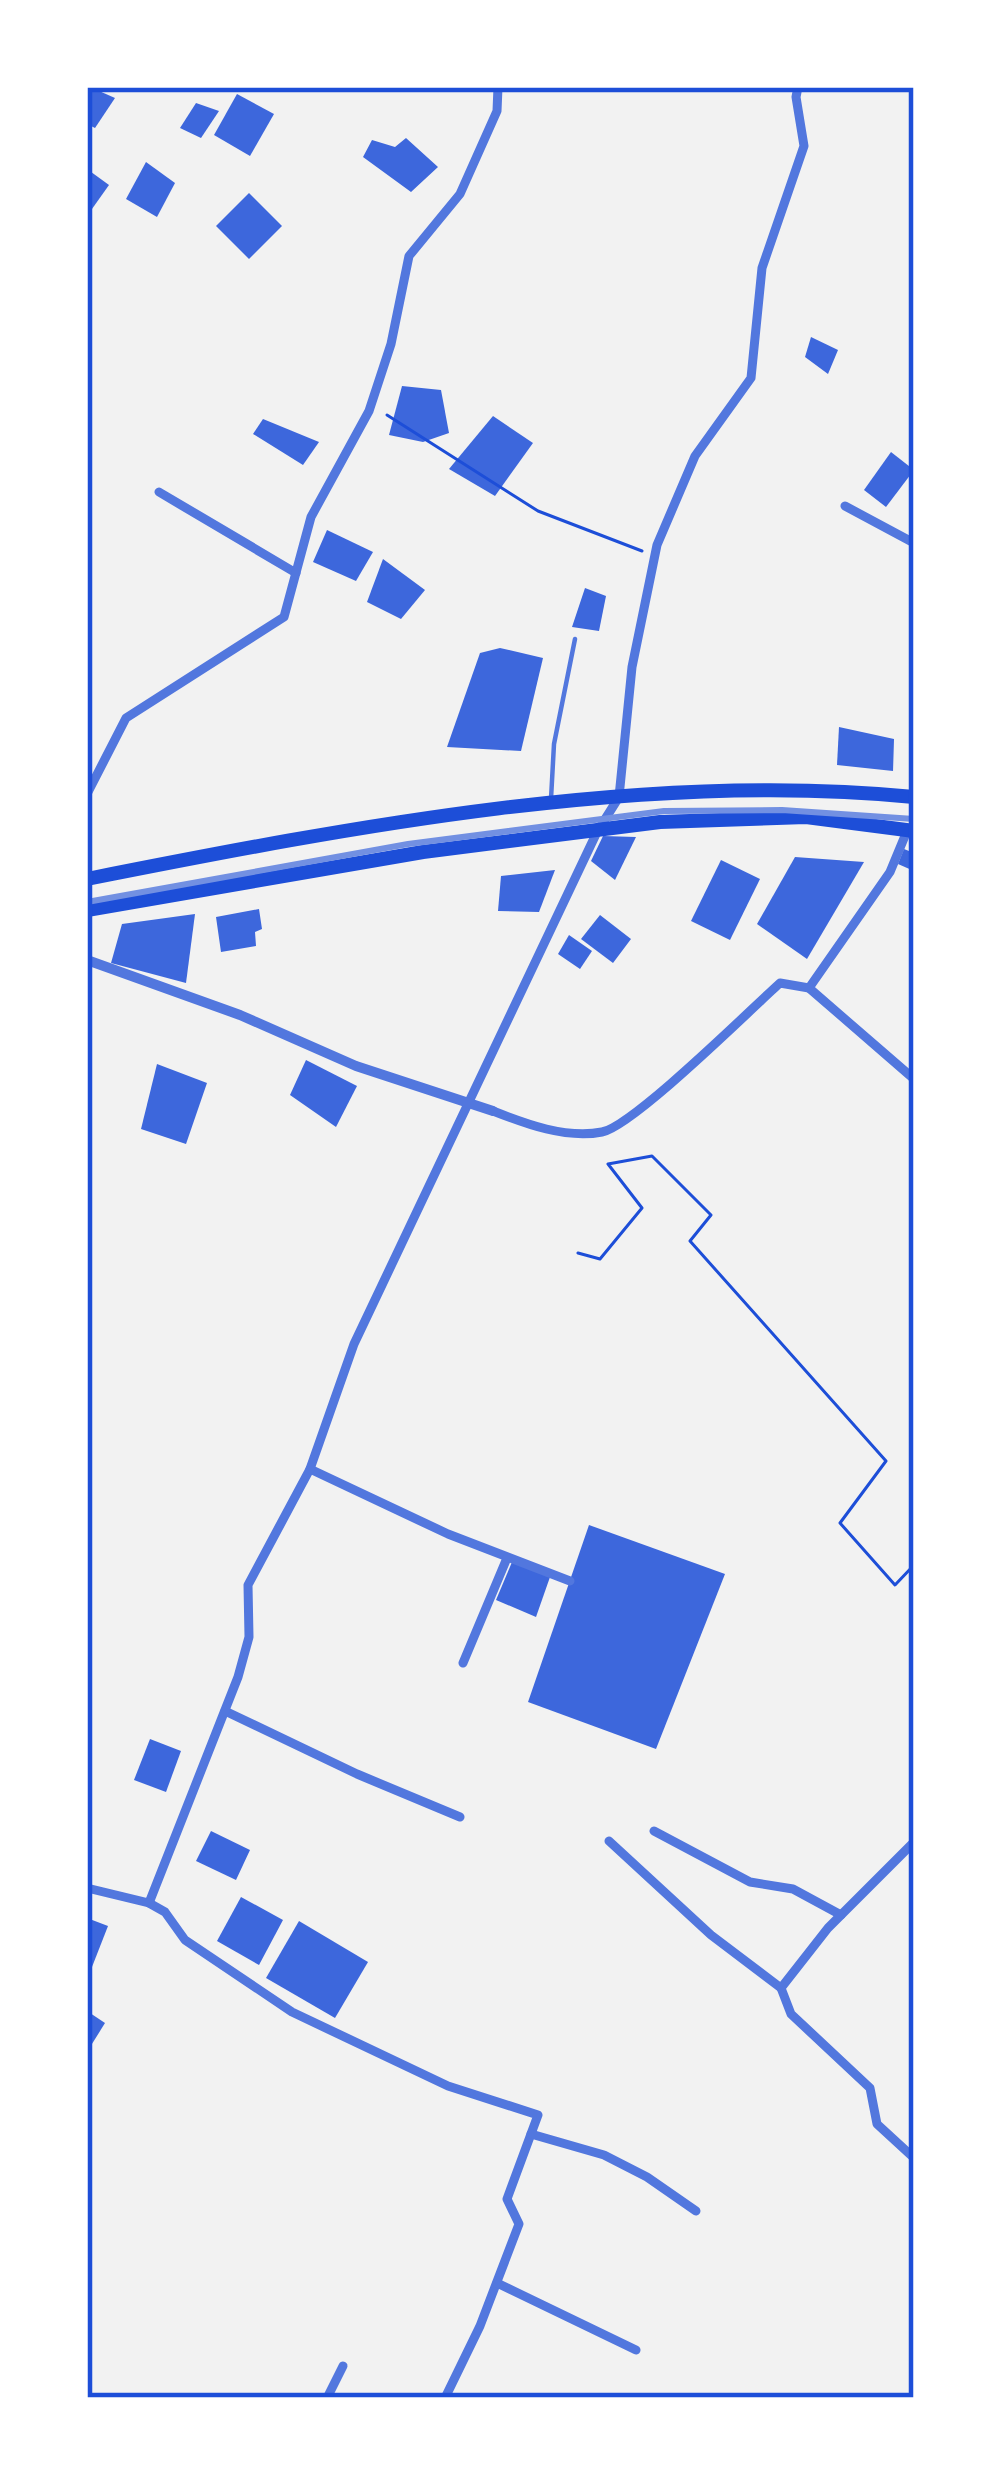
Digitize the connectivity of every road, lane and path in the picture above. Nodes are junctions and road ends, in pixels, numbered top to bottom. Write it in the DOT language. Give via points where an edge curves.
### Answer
graph roads {
  1 [pos="498,87"];
  2 [pos="797,87"];
  3 [pos="371,405"];
  4 [pos="159,493"];
  5 [pos="845,506"];
  6 [pos="914,542"];
  7 [pos="655,556"];
  8 [pos="296,573"];
  9 [pos="575,639"];
  10 [pos="87,794"];
  11 [pos="619,797"];
  12 [pos="914,797"];
  13 [pos="551,805"];
  14 [pos="911,831"];
  15 [pos="597,832"];
  16 [pos="87,879"];
  17 [pos="87,910"];
  18 [pos="87,960"];
  19 [pos="809,988"];
  20 [pos="914,1079"];
  21 [pos="470,1103"];
  22 [pos="493,1111"];
  23 [pos="578,1253"];
  24 [pos="310,1469"];
  25 [pos="507,1558"];
  26 [pos="914,1565"];
  27 [pos="570,1581"];
  28 [pos="463,1663"];
  29 [pos="225,1711"];
  30 [pos="460,1817"];
  31 [pos="654,1831"];
  32 [pos="609,1841"];
  33 [pos="914,1842"];
  34 [pos="87,1888"];
  35 [pos="149,1903"];
  36 [pos="841,1915"];
  37 [pos="781,1988"];
  38 [pos="531,2134"];
  39 [pos="914,2158"];
  40 [pos="696,2211"];
  41 [pos="497,2283"];
  42 [pos="636,2350"];
  43 [pos="343,2366"];
  44 [pos="327,2398"];
  45 [pos="445,2398"];
  1 -- 3 [label="street" via="497,111 460,194 409,256"];
  2 -- 7 [label="street" via="804,146 762,268 751,379 695,457"];
  3 -- 7 [label="path" via="538,511"];
  3 -- 8 [label="street" via="311,517"];
  4 -- 8 [label="street"];
  5 -- 6 [label="street"];
  7 -- 11 [label="street" via="632,667"];
  8 -- 10 [label="street" via="284,617 126,718"];
  9 -- 13 [label="lane"];
  11 -- 12 [label="main road" via="744,790"];
  11 -- 13 [label="main road"];
  11 -- 15 [label="street"];
  13 -- 16 [label="main road"];
  14 -- 15 [label="main road" via="806,817"];
  14 -- 19 [label="street"];
  15 -- 17 [label="main road" via="423,852"];
  15 -- 21 [label="street"];
  18 -- 21 [label="street"];
  19 -- 20 [label="street"];
  19 -- 22 [label="street" via="780,983 641,1108 603,1132 552,1131"];
  21 -- 22 [label="street"];
  21 -- 24 [label="street" via="355,1344"];
  23 -- 26 [label="path" via="600,1259 642,1208 608,1164 652,1156 711,1215 690,1240 886,1461 840,1523 895,1585"];
  24 -- 25 [label="street"];
  24 -- 29 [label="street" via="248,1585 249,1637"];
  25 -- 27 [label="street"];
  25 -- 28 [label="street"];
  29 -- 30 [label="street"];
  29 -- 35 [label="street"];
  31 -- 36 [label="street" via="750,1882 793,1889"];
  32 -- 37 [label="street"];
  33 -- 36 [label="street"];
  34 -- 35 [label="street"];
  35 -- 38 [label="street" via="185,1940 292,2012 448,2086 538,2115"];
  36 -- 37 [label="street"];
  37 -- 39 [label="street" via="790,2014 870,2088 878,2124"];
  38 -- 40 [label="street" via="604,2155"];
  38 -- 41 [label="street" via="508,2199 519,2224"];
  41 -- 42 [label="street"];
  41 -- 45 [label="street"];
  43 -- 44 [label="street"];
}
